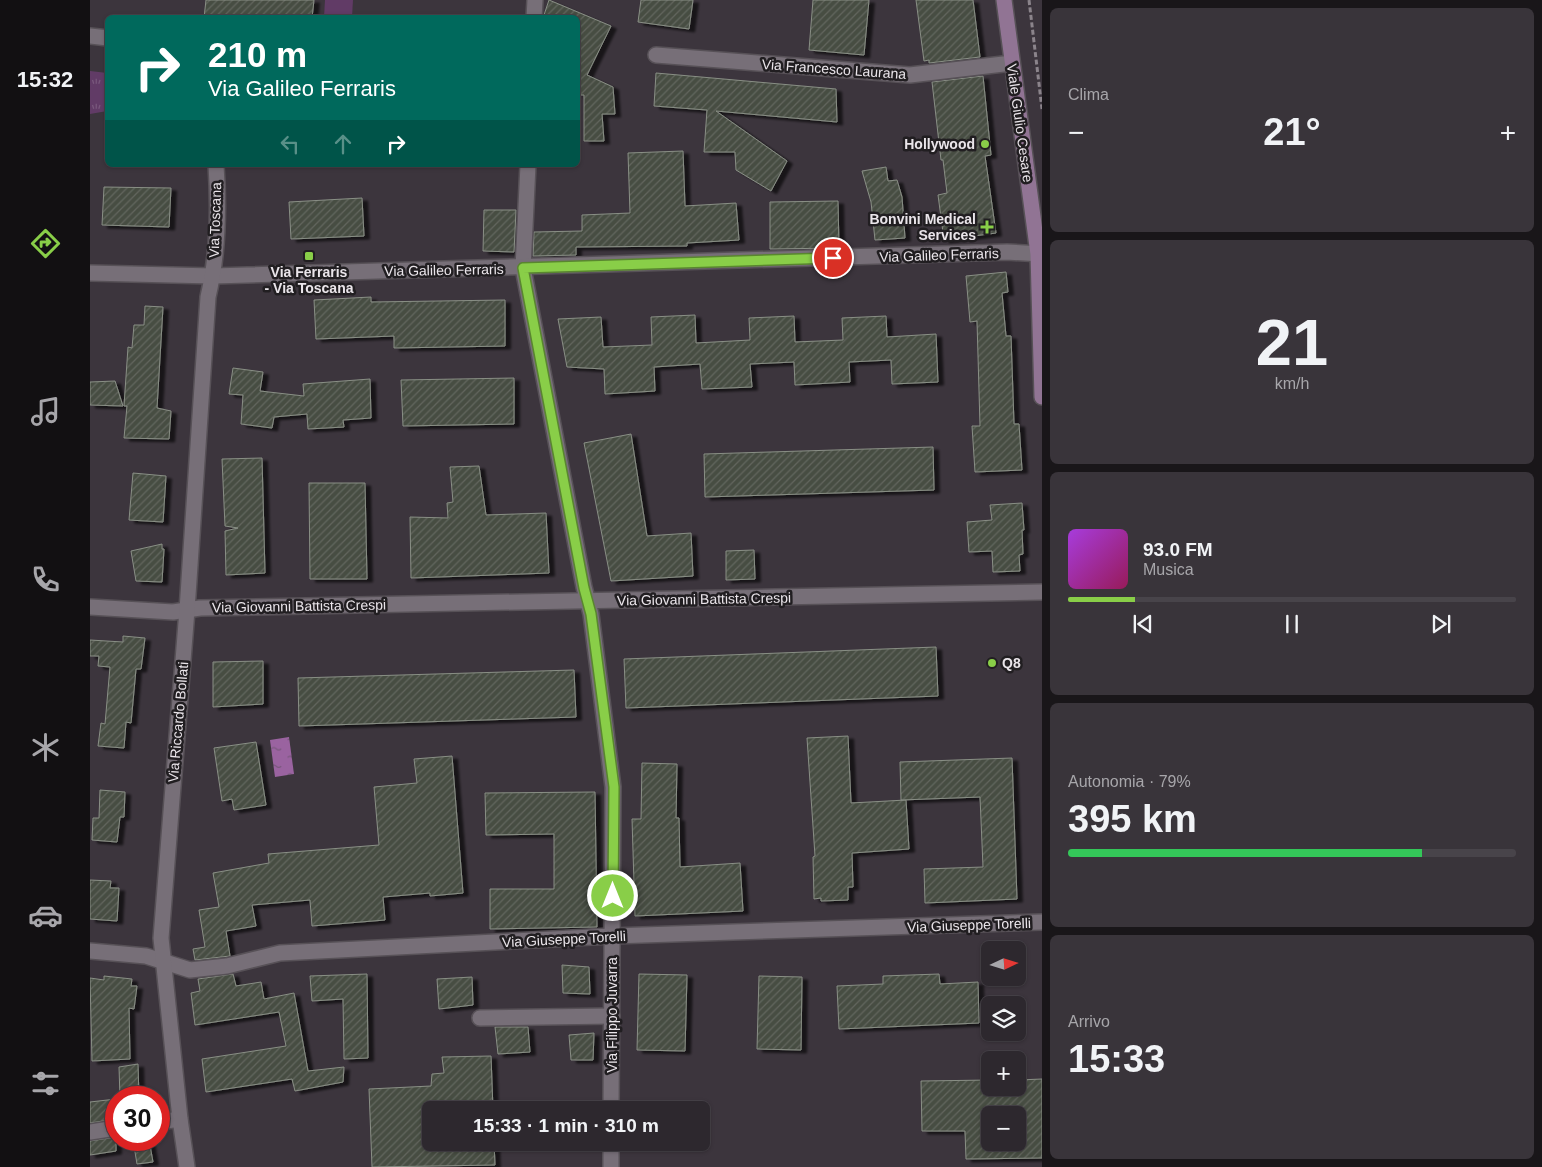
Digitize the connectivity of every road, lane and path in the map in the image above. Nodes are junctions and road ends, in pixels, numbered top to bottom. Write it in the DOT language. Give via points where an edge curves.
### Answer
graph roads {
  1 [pos="535,0"];
  2 [pos="1004,0"];
  3 [pos="1029,0"];
  4 [pos="534,15"];
  5 [pos="90,36"];
  6 [pos="105,38"];
  7 [pos="656,54"];
  8 [pos="1012,63"];
  9 [pos="1042,108"];
  10 [pos="216,167"];
  11 [pos="528,167"];
  12 [pos="1040,254"];
  13 [pos="523,268"];
  14 [pos="90,274"];
  15 [pos="213,276"];
  16 [pos="1042,397"];
  17 [pos="1042,592"];
  18 [pos="588,601"];
  19 [pos="90,607"];
  20 [pos="187,610"];
  21 [pos="1042,922"];
  22 [pos="612,936"];
  23 [pos="90,951"];
  24 [pos="163,964"];
  25 [pos="612,1016"];
  26 [pos="480,1018"];
  27 [pos="611,1101"];
  28 [pos="180,1119"];
  29 [pos="170,1120"];
  30 [pos="105,1130"];
  31 [pos="90,1132"];
  32 [pos="611,1151"];
  33 [pos="187,1167"];
  34 [pos="611,1167"];
  1 -- 4 [label="street"];
  2 -- 8 [label="main road, Viale Giulio Cesare"];
  3 -- 9 [label="path"];
  5 -- 6 [label="street"];
  7 -- 8 [label="street, Via Francesco Laurana" via="910,75"];
  8 -- 12 [label="main road, Viale Giulio Cesare"];
  10 -- 15 [label="street, Via Toscana" via="218,199"];
  11 -- 13 [label="street, Via Filippo Juvarra"];
  12 -- 13 [label="street, Via Galileo Ferraris" via="1007,252"];
  12 -- 16 [label="main road, Viale Giulio Cesare"];
  13 -- 15 [label="street, Via Galileo Ferraris"];
  13 -- 18 [label="street, Via Filippo Juvarra"];
  14 -- 15 [label="street, Via Galileo Ferraris"];
  15 -- 20 [label="street, Via Riccardo Bollati" via="208,297"];
  17 -- 18 [label="street, Via Giovanni Battista Crespi"];
  18 -- 20 [label="street, Via Giovanni Battista Crespi"];
  18 -- 22 [label="street, Via Filippo Juvarra" via="614,787"];
  19 -- 20 [label="street, Via Giovanni Battista Crespi"];
  20 -- 24 [label="street, Via Riccardo Bollati" via="161,938"];
  21 -- 22 [label="street, Via Giuseppe Torelli"];
  22 -- 24 [label="street, Via Giuseppe Torelli" via="280,953 227,966 190,970"];
  22 -- 25 [label="street, Via Filippo Juvarra"];
  23 -- 24 [label="street, Via Giuseppe Torelli" via="146,956"];
  24 -- 28 [label="street, Via Riccardo Bollati"];
  25 -- 26 [label="street"];
  25 -- 27 [label="street, Via Filippo Juvarra"];
  28 -- 29 [label="street"];
  28 -- 33 [label="street, Via Riccardo Bollati"];
  30 -- 31 [label="street"];
  32 -- 34 [label="street"];
}
